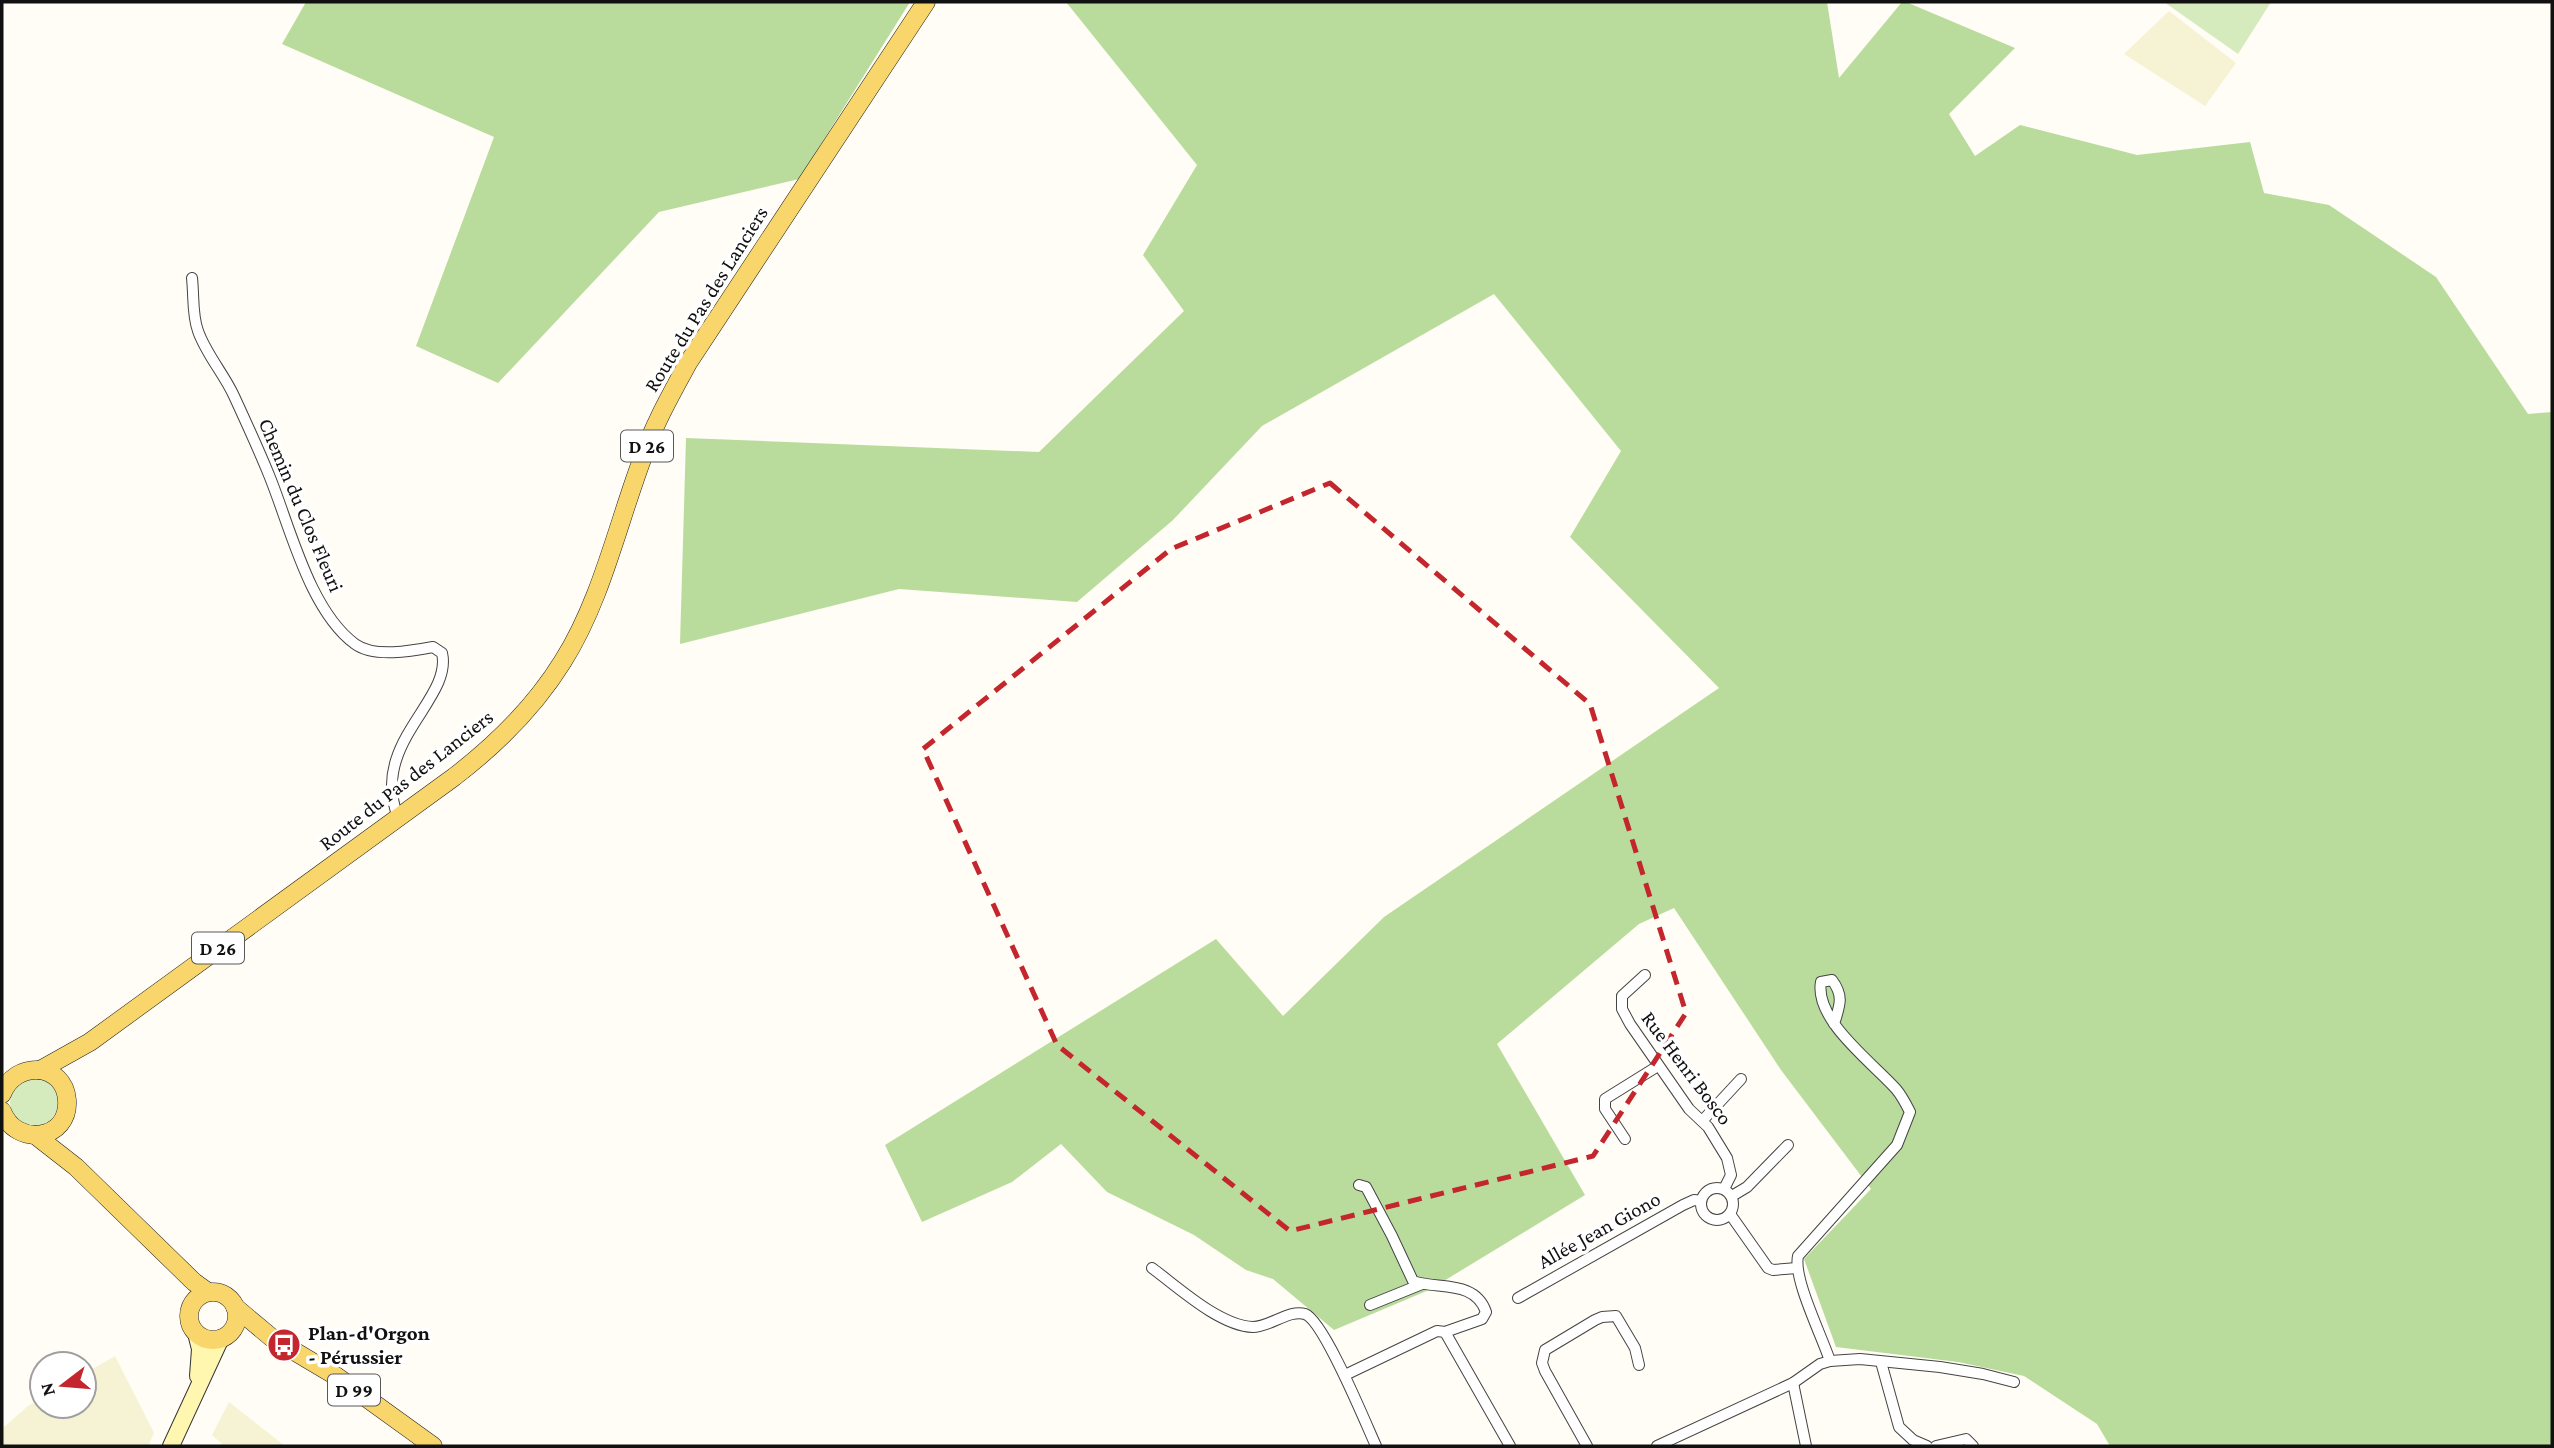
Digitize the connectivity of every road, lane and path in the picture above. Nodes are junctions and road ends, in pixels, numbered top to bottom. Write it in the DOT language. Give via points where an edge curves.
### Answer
graph roads {
  1 [pos="926,2"];
  2 [pos="192,278"];
  3 [pos="398,817"];
  4 [pos="1645,975"];
  5 [pos="1834,1024"];
  6 [pos="90,1042"];
  7 [pos="2,1065"];
  8 [pos="1658,1066"];
  9 [pos="32,1070"];
  10 [pos="1741,1079"];
  11 [pos="65,1093"];
  12 [pos="2,1094"];
  13 [pos="2,1111"];
  14 [pos="1703,1120"];
  15 [pos="57,1126"];
  16 [pos="18,1134"];
  17 [pos="1625,1139"];
  18 [pos="1788,1145"];
  19 [pos="76,1167"];
  20 [pos="1359,1185"];
  21 [pos="1728,1193"];
  22 [pos="1701,1201"];
  23 [pos="1730,1214"];
  24 [pos="169,1257"];
  25 [pos="1152,1268"];
  26 [pos="1797,1268"];
  27 [pos="1422,1284"];
  28 [pos="208,1292"];
  29 [pos="1518,1298"];
  30 [pos="1370,1305"];
  31 [pos="191,1307"];
  32 [pos="235,1307"];
  33 [pos="1445,1332"];
  34 [pos="197,1333"];
  35 [pos="225,1335"];
  36 [pos="272,1338"];
  37 [pos="1830,1361"];
  38 [pos="1881,1362"];
  39 [pos="1639,1365"];
  40 [pos="1345,1375"];
  41 [pos="2014,1382"];
  42 [pos="1793,1383"];
  43 [pos="198,1389"];
  44 [pos="171,1446"];
  45 [pos="433,1446"];
  46 [pos="1376,1446"];
  47 [pos="1510,1446"];
  48 [pos="1587,1446"];
  49 [pos="1657,1446"];
  50 [pos="1806,1446"];
  51 [pos="1927,1446"];
  52 [pos="1936,1446"];
  53 [pos="1973,1446"];
  1 -- 3 [label="main road, Route du Pas des Lanciers / D 26" via="688,363 645,451 596,591 563,660 538,697 495,744"];
  2 -- 3 [label="street, Chemin du Clos Fleuri" via="199,335 233,393 326,613 357,646 405,652 433,647 442,653 445,664 435,688 401,744 392,773 391,800"];
  3 -- 6 [label="main road, Route du Pas des Lanciers / D 26"];
  4 -- 8 [label="street, Rue Henri Bosco" via="1622,996 1622,1009"];
  5 -- 26 [label="street" via="1898,1091 1910,1112 1897,1145 1798,1256"];
  6 -- 9 [label="main road, Route du Pas des Lanciers / D 26"];
  6 -- 11 [label="main road, Route du Pas des Lanciers / D 26" via="70,1072"];
  7 -- 9 [label="main road"];
  8 -- 14 [label="street, Rue Henri Bosco" via="1689,1110"];
  8 -- 17 [label="street" via="1605,1099 1605,1109"];
  9 -- 11 [label="main road" via="58,1080"];
  9 -- 12 [label="main road, Route du Pas des Lanciers" via="10,1079"];
  10 -- 14 [label="street"];
  11 -- 15 [label="main road, Route du Pas des Lanciers" via="66,1107"];
  13 -- 16 [label="main road"];
  14 -- 21 [label="street, Rue Henri Bosco" via="1731,1168"];
  15 -- 16 [label="main road" via="47,1133"];
  15 -- 19 [label="main road"];
  16 -- 19 [label="main road"];
  18 -- 21 [label="street" via="1747,1187"];
  19 -- 24 [label="main road"];
  20 -- 27 [label="street" via="1366,1187 1413,1281"];
  21 -- 22 [label="street" via="1709,1190"];
  21 -- 23 [label="street, Rue Henri Bosco" via="1734,1205"];
  22 -- 23 [label="street" via="1710,1219"];
  22 -- 29 [label="street, Allée Jean Giono" via="1683,1205"];
  23 -- 26 [label="street" via="1768,1268"];
  24 -- 28 [label="main road"];
  24 -- 31 [label="main road"];
  25 -- 40 [label="street" via="1228,1322 1253,1327 1304,1314 1318,1327"];
  26 -- 37 [label="street"];
  27 -- 30 [label="street"];
  27 -- 33 [label="street" via="1458,1289 1485,1307 1482,1319"];
  28 -- 31 [label="main road"];
  28 -- 32 [label="main road" via="224,1295"];
  31 -- 34 [label="main road" via="190,1321"];
  32 -- 35 [label="main road" via="236,1321"];
  32 -- 36 [label="main road, D 99"];
  33 -- 40 [label="street" via="1437,1331"];
  33 -- 47 [label="street"];
  34 -- 35 [label="main road" via="208,1339"];
  34 -- 43 [label="main road"];
  35 -- 36 [label="main road, D 99"];
  35 -- 43 [label="main road"];
  36 -- 45 [label="main road, D 99" via="336,1376"];
  37 -- 38 [label="street"];
  37 -- 42 [label="street"];
  38 -- 41 [label="street" via="1940,1367"];
  38 -- 51 [label="street" via="1899,1427"];
  39 -- 48 [label="street" via="1635,1348 1616,1316 1595,1320 1545,1350 1545,1371"];
  40 -- 46 [label="street"];
  42 -- 49 [label="street"];
  42 -- 50 [label="street"];
  43 -- 44 [label="main road"];
  52 -- 53 [label="street" via="1966,1439"];
}
